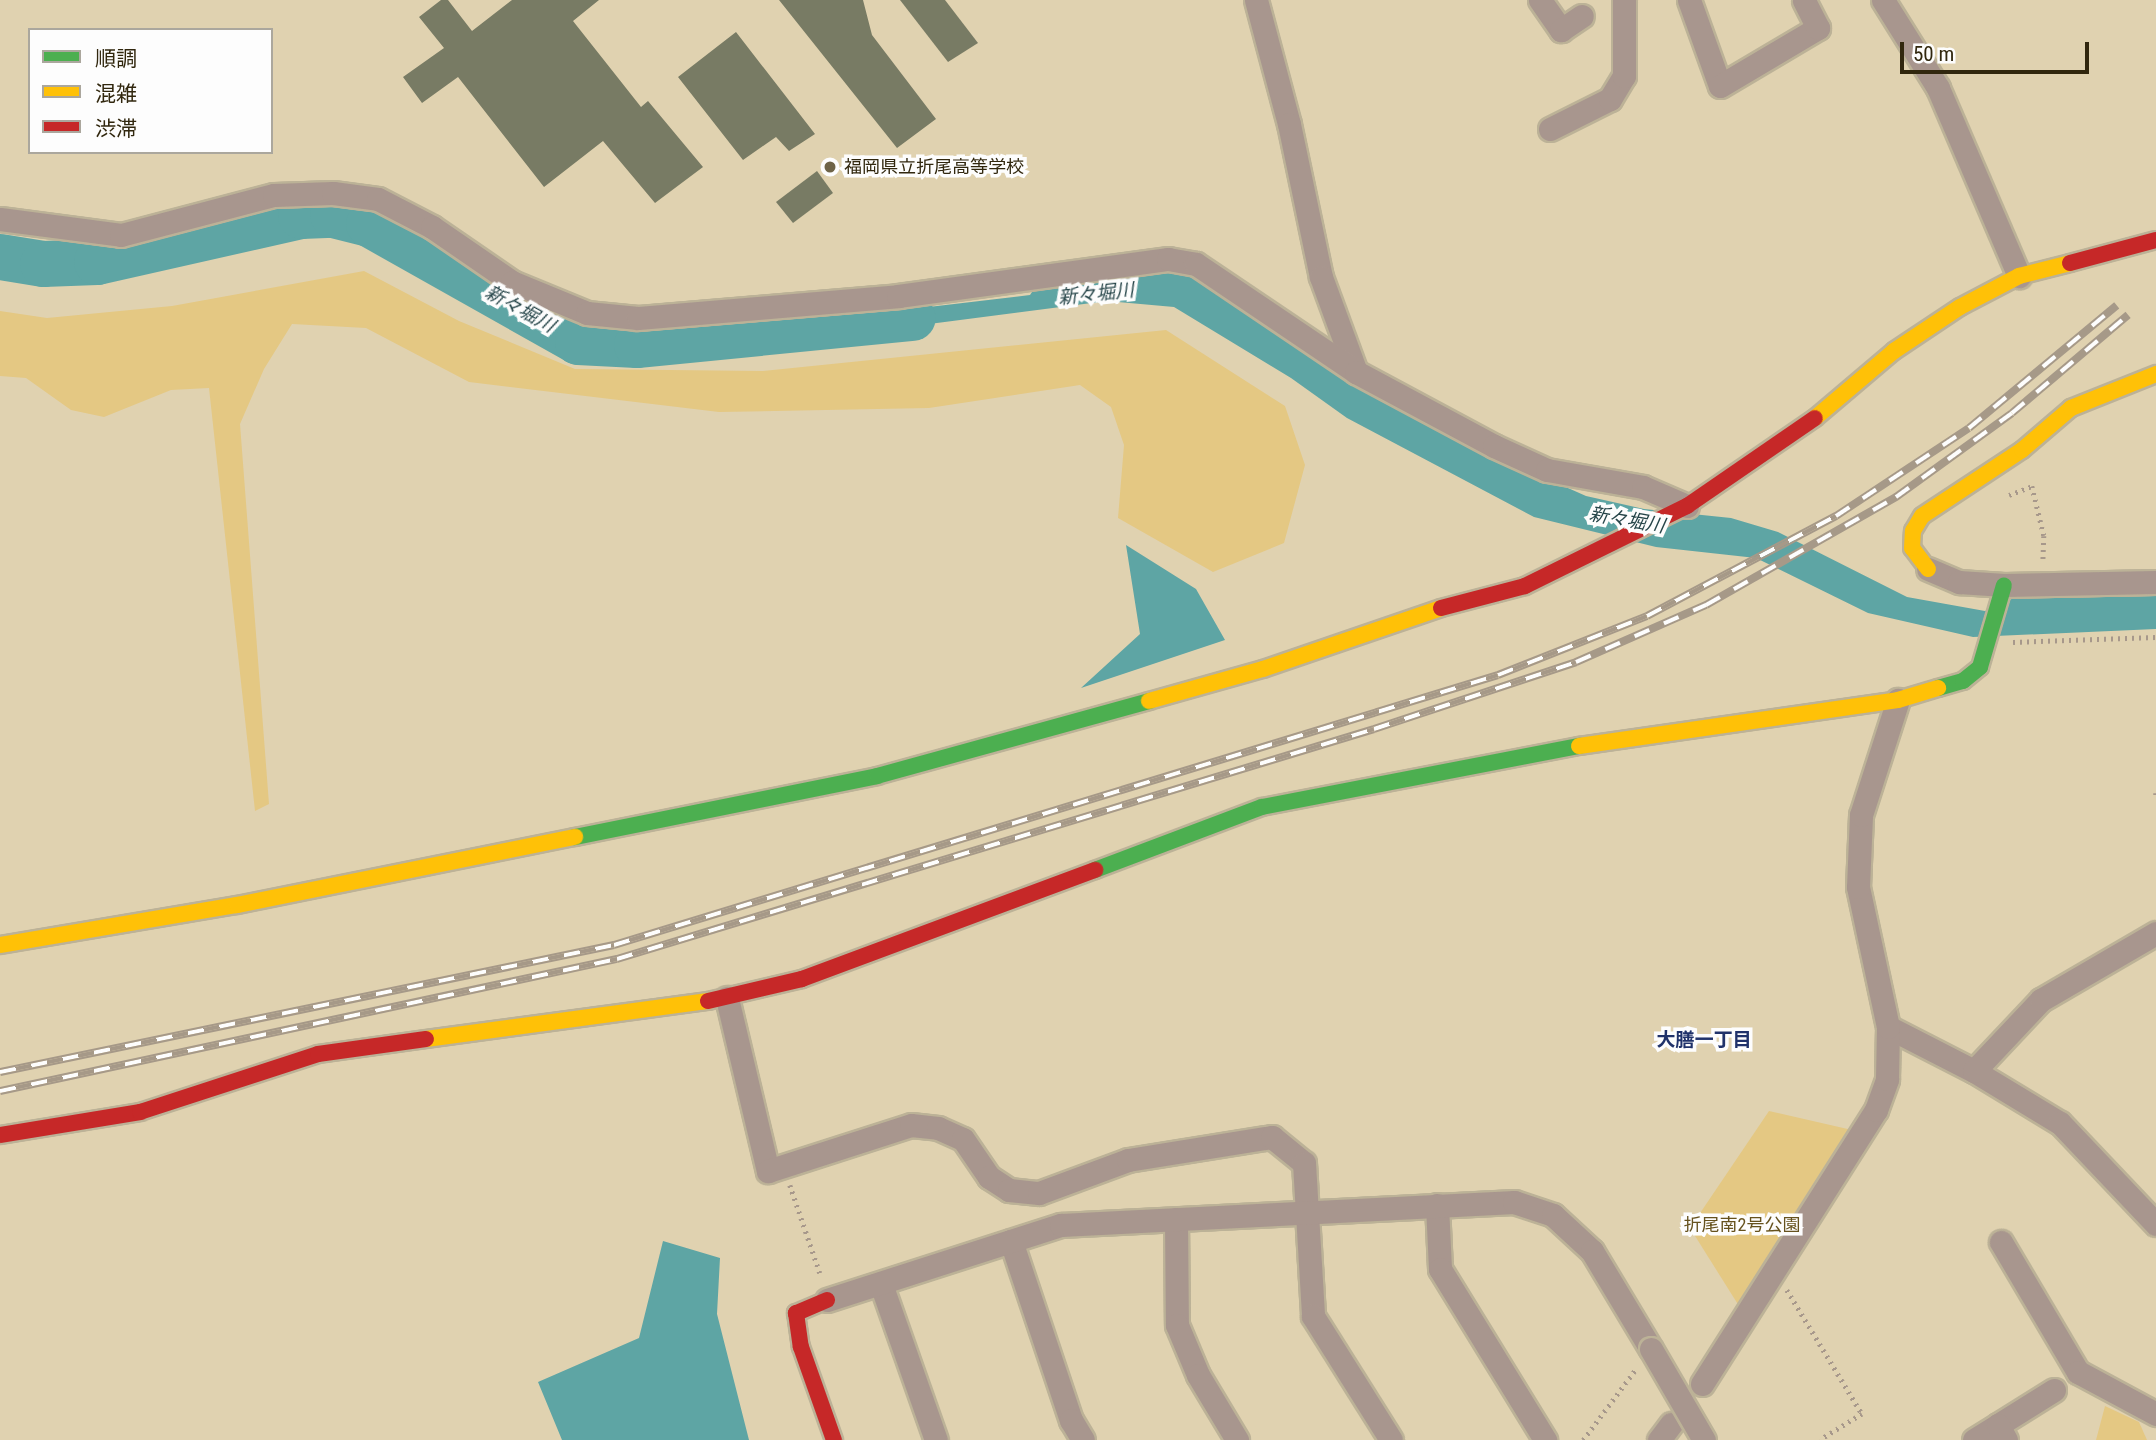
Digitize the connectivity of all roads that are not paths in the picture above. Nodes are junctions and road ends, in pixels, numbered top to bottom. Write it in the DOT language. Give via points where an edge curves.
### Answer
graph roads {
  1 [pos="1256,0"];
  2 [pos="1540,0"];
  3 [pos="1624,0"];
  4 [pos="1689,0"];
  5 [pos="1804,0"];
  6 [pos="1883,0"];
  7 [pos="1581,16"];
  8 [pos="1550,130"];
  9 [pos="0,219"];
  10 [pos="2156,240"];
  11 [pos="2019,276"];
  12 [pos="1356,372"];
  13 [pos="2156,374"];
  14 [pos="1687,506"];
  15 [pos="1928,569"];
  16 [pos="2156,582"];
  17 [pos="2001,593"];
  18 [pos="1898,700"];
  19 [pos="2156,933"];
  20 [pos="0,945"];
  21 [pos="727,998"];
  22 [pos="1888,1027"];
  23 [pos="1974,1071"];
  24 [pos="0,1135"];
  25 [pos="1437,1205"];
  26 [pos="1305,1209"];
  27 [pos="1176,1219"];
  28 [pos="2156,1224"];
  29 [pos="1011,1241"];
  30 [pos="2001,1242"];
  31 [pos="881,1284"];
  32 [pos="826,1293"];
  33 [pos="1702,1384"];
  34 [pos="2054,1390"];
  35 [pos="2156,1414"];
  36 [pos="2002,1432"];
  37 [pos="834,1440"];
  38 [pos="936,1440"];
  39 [pos="1083,1440"];
  40 [pos="1237,1440"];
  41 [pos="1391,1440"];
  42 [pos="1545,1440"];
  43 [pos="1704,1440"];
  44 [pos="1974,1440"];
  1 -- 12 [label="street" via="1289,124 1321,277"];
  2 -- 7 [label="street" via="1561,30"];
  3 -- 8 [label="street" via="1624,76 1610,99"];
  4 -- 5 [label="street" via="1720,86 1818,28"];
  6 -- 11 [label="street" via="1938,88"];
  9 -- 12 [label="street" via="121,235 274,195 333,193 378,199 432,227 512,282 587,313 638,318 898,296 1168,260 1196,264"];
  10 -- 11 [label="street"];
  11 -- 14 [label="street" via="1894,351 1791,438"];
  12 -- 14 [label="street" via="1547,470 1643,487"];
  13 -- 15 [label="street" via="2071,408 2022,450 1922,516 1913,531 1912,548"];
  14 -- 20 [label="street" via="1525,586 1446,607 1264,669 877,776 237,905"];
  15 -- 17 [label="street"];
  16 -- 17 [label="street" via="2043,584"];
  17 -- 18 [label="street" via="1980,667 1963,681"];
  18 -- 21 [label="street" via="1536,752 1262,807 802,979"];
  18 -- 22 [label="street" via="1861,815 1858,887"];
  19 -- 23 [label="street" via="2041,1000"];
  21 -- 24 [label="street" via="465,1030 318,1054 140,1112"];
  21 -- 26 [label="street" via="768,1171 911,1125 938,1128 963,1139 989,1177 1009,1190 1039,1194 1128,1160 1272,1137 1304,1163"];
  22 -- 23 [label="street"];
  22 -- 33 [label="street" via="1886,1079 1876,1110"];
  23 -- 28 [label="street" via="2060,1123"];
  25 -- 26 [label="street"];
  25 -- 42 [label="street" via="1440,1269"];
  25 -- 43 [label="street, bridge" via="1514,1202 1553,1215 1592,1251 1646,1356"];
  26 -- 27 [label="street"];
  26 -- 41 [label="street" via="1313,1316"];
  27 -- 29 [label="street" via="1061,1225"];
  27 -- 40 [label="street" via="1177,1325 1198,1375"];
  29 -- 31 [label="street"];
  29 -- 39 [label="street" via="1071,1420"];
  30 -- 35 [label="street" via="2078,1372"];
  31 -- 32 [label="street"];
  31 -- 38 [label="street"];
  32 -- 37 [label="street" via="796,1313 801,1347"];
  34 -- 36 [label="street"];
  36 -- 44 [label="street"];
}
